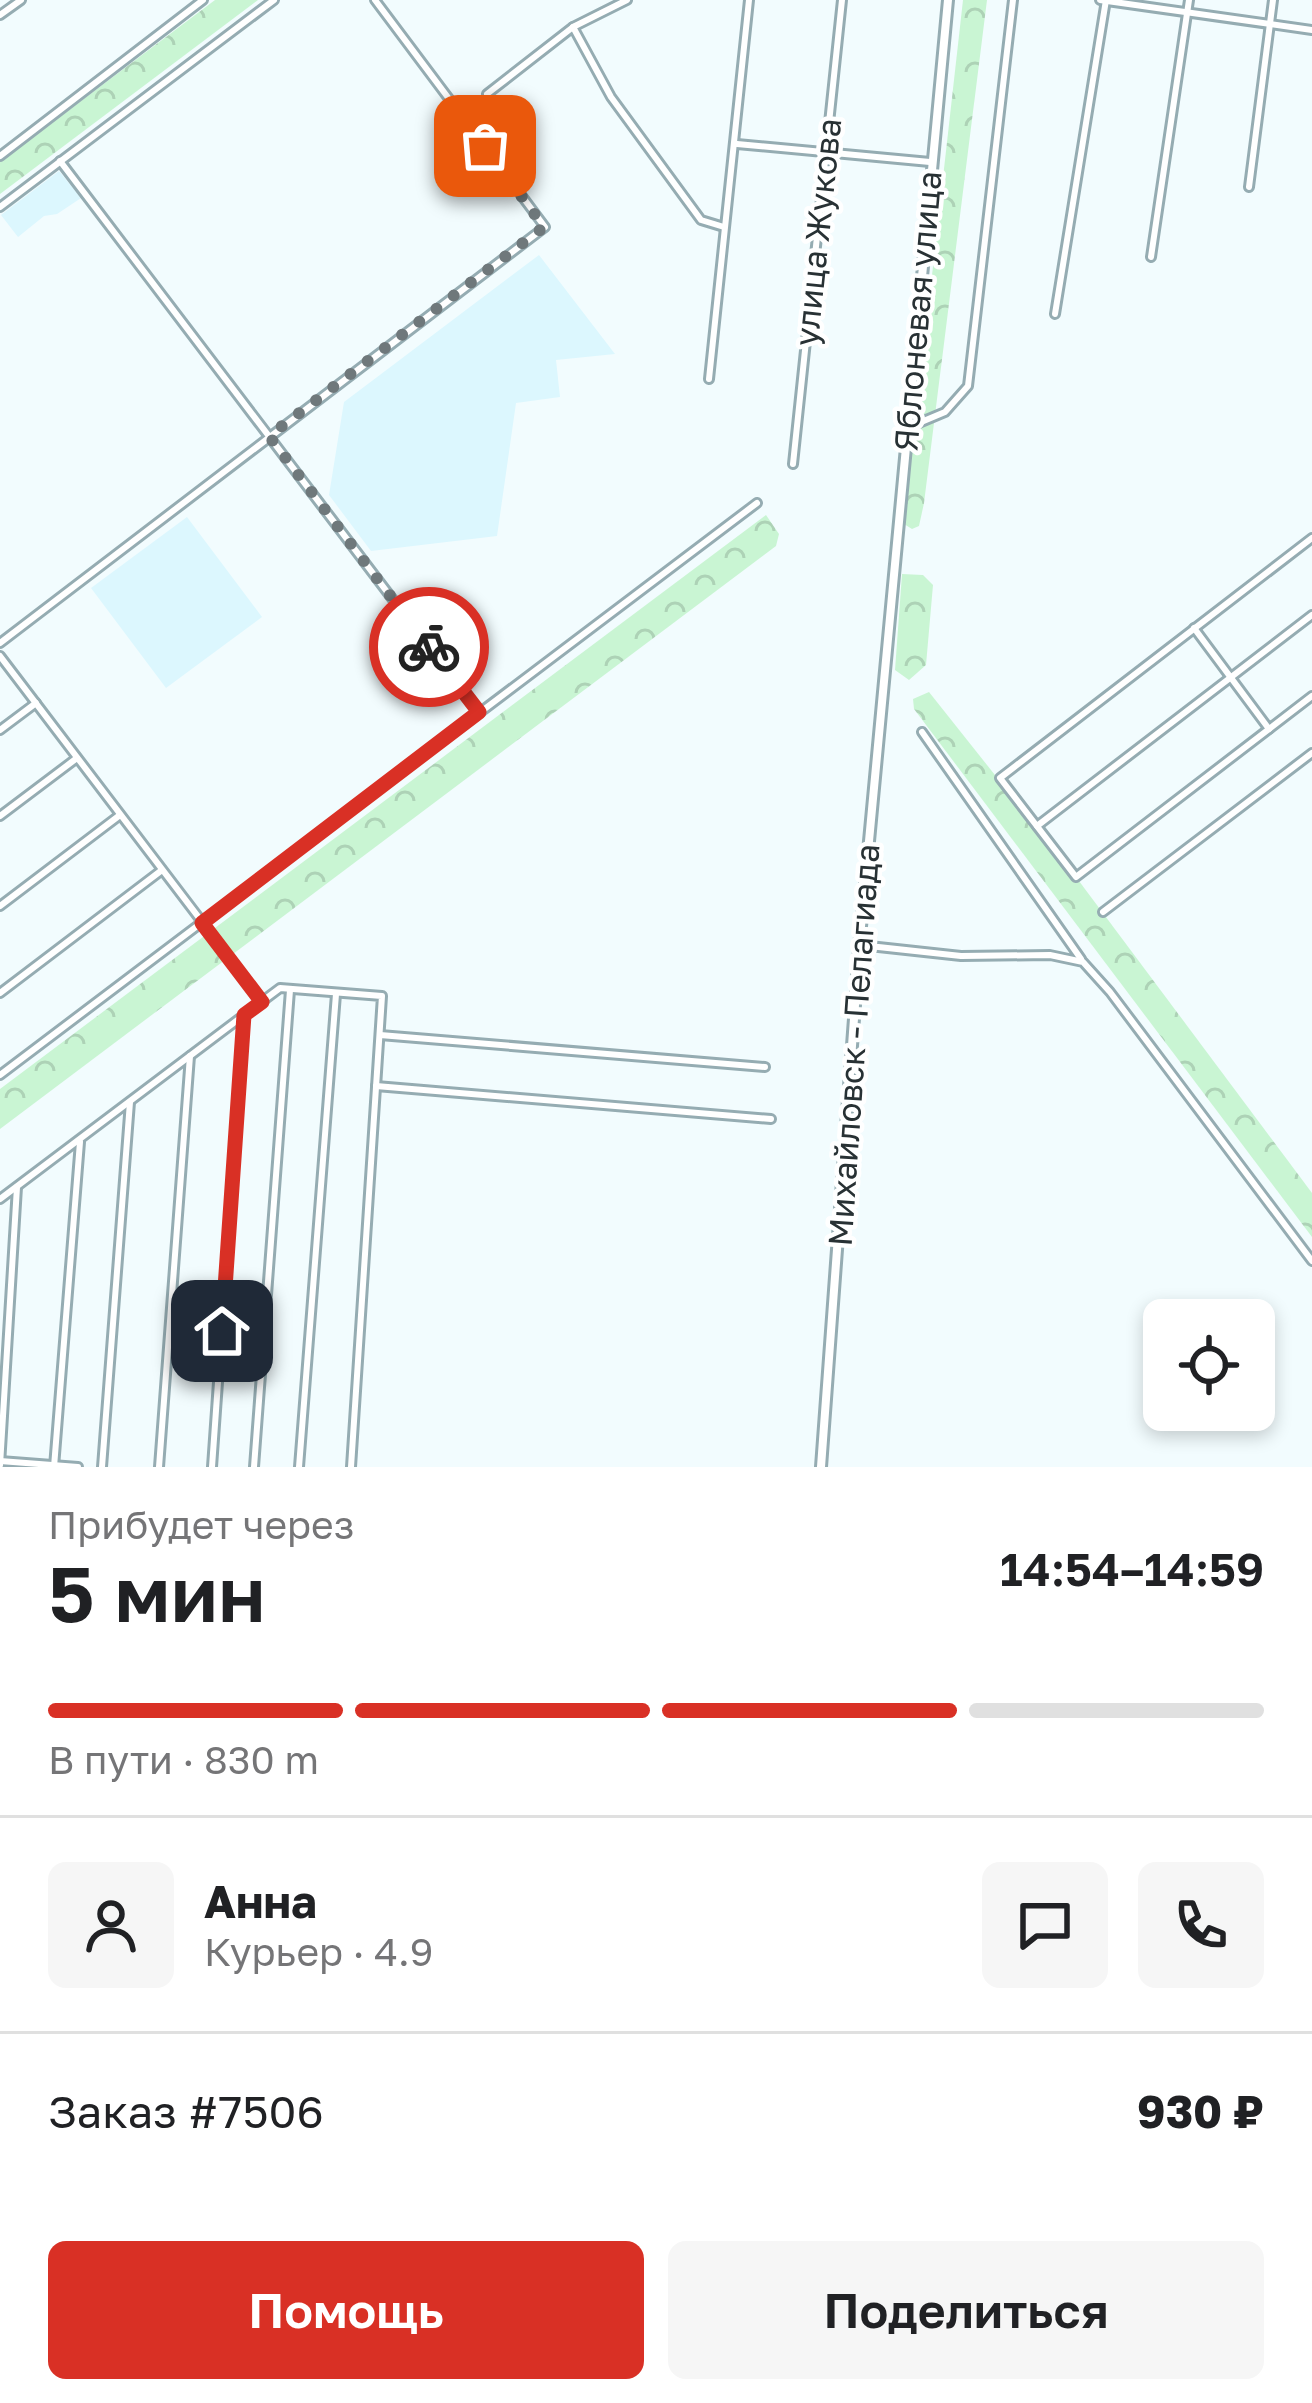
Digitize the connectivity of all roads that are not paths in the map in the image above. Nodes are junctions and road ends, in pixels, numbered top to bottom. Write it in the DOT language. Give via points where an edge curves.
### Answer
graph roads {
  1 [pos="20,0"];
  2 [pos="203,0"];
  3 [pos="274,0"];
  4 [pos="375,0"];
  5 [pos="627,0"];
  6 [pos="749,0"];
  7 [pos="842,0"];
  8 [pos="948,0"];
  9 [pos="1013,0"];
  10 [pos="1104,0"];
  11 [pos="1189,0"];
  12 [pos="1273,0"];
  13 [pos="1187,13"];
  14 [pos="0,15"];
  15 [pos="1269,24"];
  16 [pos="573,27"];
  17 [pos="1312,30"];
  18 [pos="487,94"];
  19 [pos="736,144"];
  20 [pos="825,152"];
  21 [pos="0,156"];
  22 [pos="60,161"];
  23 [pos="930,162"];
  24 [pos="1249,187"];
  25 [pos="0,207"];
  26 [pos="724,227"];
  27 [pos="1151,257"];
  28 [pos="1055,314"];
  29 [pos="710,380"];
  30 [pos="906,429"];
  31 [pos="269,436"];
  32 [pos="793,464"];
  33 [pos="758,503"];
  34 [pos="1312,538"];
  35 [pos="1312,615"];
  36 [pos="889,623"];
  37 [pos="1194,628"];
  38 [pos="0,643"];
  39 [pos="0,656"];
  40 [pos="1231,677"];
  41 [pos="1312,696"];
  42 [pos="36,703"];
  43 [pos="479,712"];
  44 [pos="1270,729"];
  45 [pos="0,730"];
  46 [pos="922,732"];
  47 [pos="1312,753"];
  48 [pos="77,758"];
  49 [pos="120,815"];
  50 [pos="0,816"];
  51 [pos="1037,826"];
  52 [pos="161,870"];
  53 [pos="0,906"];
  54 [pos="1103,912"];
  55 [pos="202,923"];
  56 [pos="860,945"];
  57 [pos="1083,962"];
  58 [pos="290,990"];
  59 [pos="0,993"];
  60 [pos="336,994"];
  61 [pos="262,1002"];
  62 [pos="244,1015"];
  63 [pos="380,1035"];
  64 [pos="190,1055"];
  65 [pos="765,1067"];
  66 [pos="0,1075"];
  67 [pos="376,1086"];
  68 [pos="130,1102"];
  69 [pos="770,1119"];
  70 [pos="80,1139"];
  71 [pos="17,1185"];
  72 [pos="0,1199"];
  73 [pos="1312,1261"];
  74 [pos="0,1462"];
  75 [pos="54,1466"];
  76 [pos="77,1467"];
  77 [pos="103,1467"];
  78 [pos="159,1467"];
  79 [pos="212,1467"];
  80 [pos="254,1467"];
  81 [pos="298,1467"];
  82 [pos="350,1467"];
  83 [pos="821,1467"];
  1 -- 14 [label="street"];
  2 -- 21 [label="street"];
  3 -- 22 [label="street"];
  4 -- 31 [label="street" via="544,227"];
  5 -- 16 [label="street"];
  6 -- 19 [label="street"];
  7 -- 20 [label="street, улица Жукова"];
  8 -- 23 [label="street, Яблоневая улица"];
  9 -- 30 [label="street" via="968,386 945,412"];
  10 -- 13 [label="street"];
  10 -- 28 [label="street"];
  11 -- 13 [label="street"];
  12 -- 15 [label="street"];
  13 -- 15 [label="street"];
  13 -- 27 [label="street"];
  15 -- 17 [label="street"];
  15 -- 24 [label="street"];
  16 -- 18 [label="street"];
  16 -- 26 [label="street" via="611,97 700,220"];
  19 -- 20 [label="street"];
  19 -- 26 [label="street"];
  20 -- 23 [label="street"];
  20 -- 32 [label="street, улица Жукова"];
  22 -- 25 [label="street"];
  22 -- 31 [label="street"];
  23 -- 30 [label="street, Яблоневая улица"];
  26 -- 29 [label="street"];
  30 -- 36 [label="street, Яблоневая улица"];
  31 -- 38 [label="street"];
  31 -- 43 [label="street"];
  33 -- 43 [label="street"];
  34 -- 37 [label="street"];
  35 -- 40 [label="street"];
  36 -- 56 [label="street, Михайловск - Пелагиада"];
  37 -- 40 [label="street"];
  37 -- 51 [label="street" via="1000,778"];
  39 -- 42 [label="street"];
  40 -- 44 [label="street"];
  40 -- 51 [label="street"];
  41 -- 44 [label="street"];
  42 -- 45 [label="street"];
  42 -- 48 [label="street"];
  43 -- 55 [label="street"];
  44 -- 51 [label="street" via="1076,877"];
  46 -- 57 [label="street"];
  47 -- 54 [label="street"];
  48 -- 49 [label="street"];
  48 -- 50 [label="street"];
  49 -- 52 [label="street"];
  49 -- 53 [label="street"];
  52 -- 55 [label="street"];
  52 -- 59 [label="street"];
  55 -- 61 [label="street"];
  55 -- 66 [label="street"];
  56 -- 57 [label="street"];
  56 -- 83 [label="street, Михайловск - Пелагиада"];
  57 -- 73 [label="street"];
  58 -- 60 [label="street"];
  58 -- 61 [label="street"];
  58 -- 80 [label="street"];
  60 -- 63 [label="street" via="382,996"];
  60 -- 81 [label="street"];
  61 -- 62 [label="street"];
  62 -- 64 [label="street"];
  62 -- 79 [label="street"];
  63 -- 65 [label="street"];
  63 -- 67 [label="street"];
  64 -- 68 [label="street"];
  64 -- 78 [label="street"];
  67 -- 69 [label="street"];
  67 -- 82 [label="street"];
  68 -- 70 [label="street"];
  68 -- 77 [label="street"];
  70 -- 71 [label="street"];
  70 -- 75 [label="street"];
  71 -- 72 [label="street"];
  71 -- 74 [label="street"];
  74 -- 75 [label="street"];
  75 -- 76 [label="street"];
}
